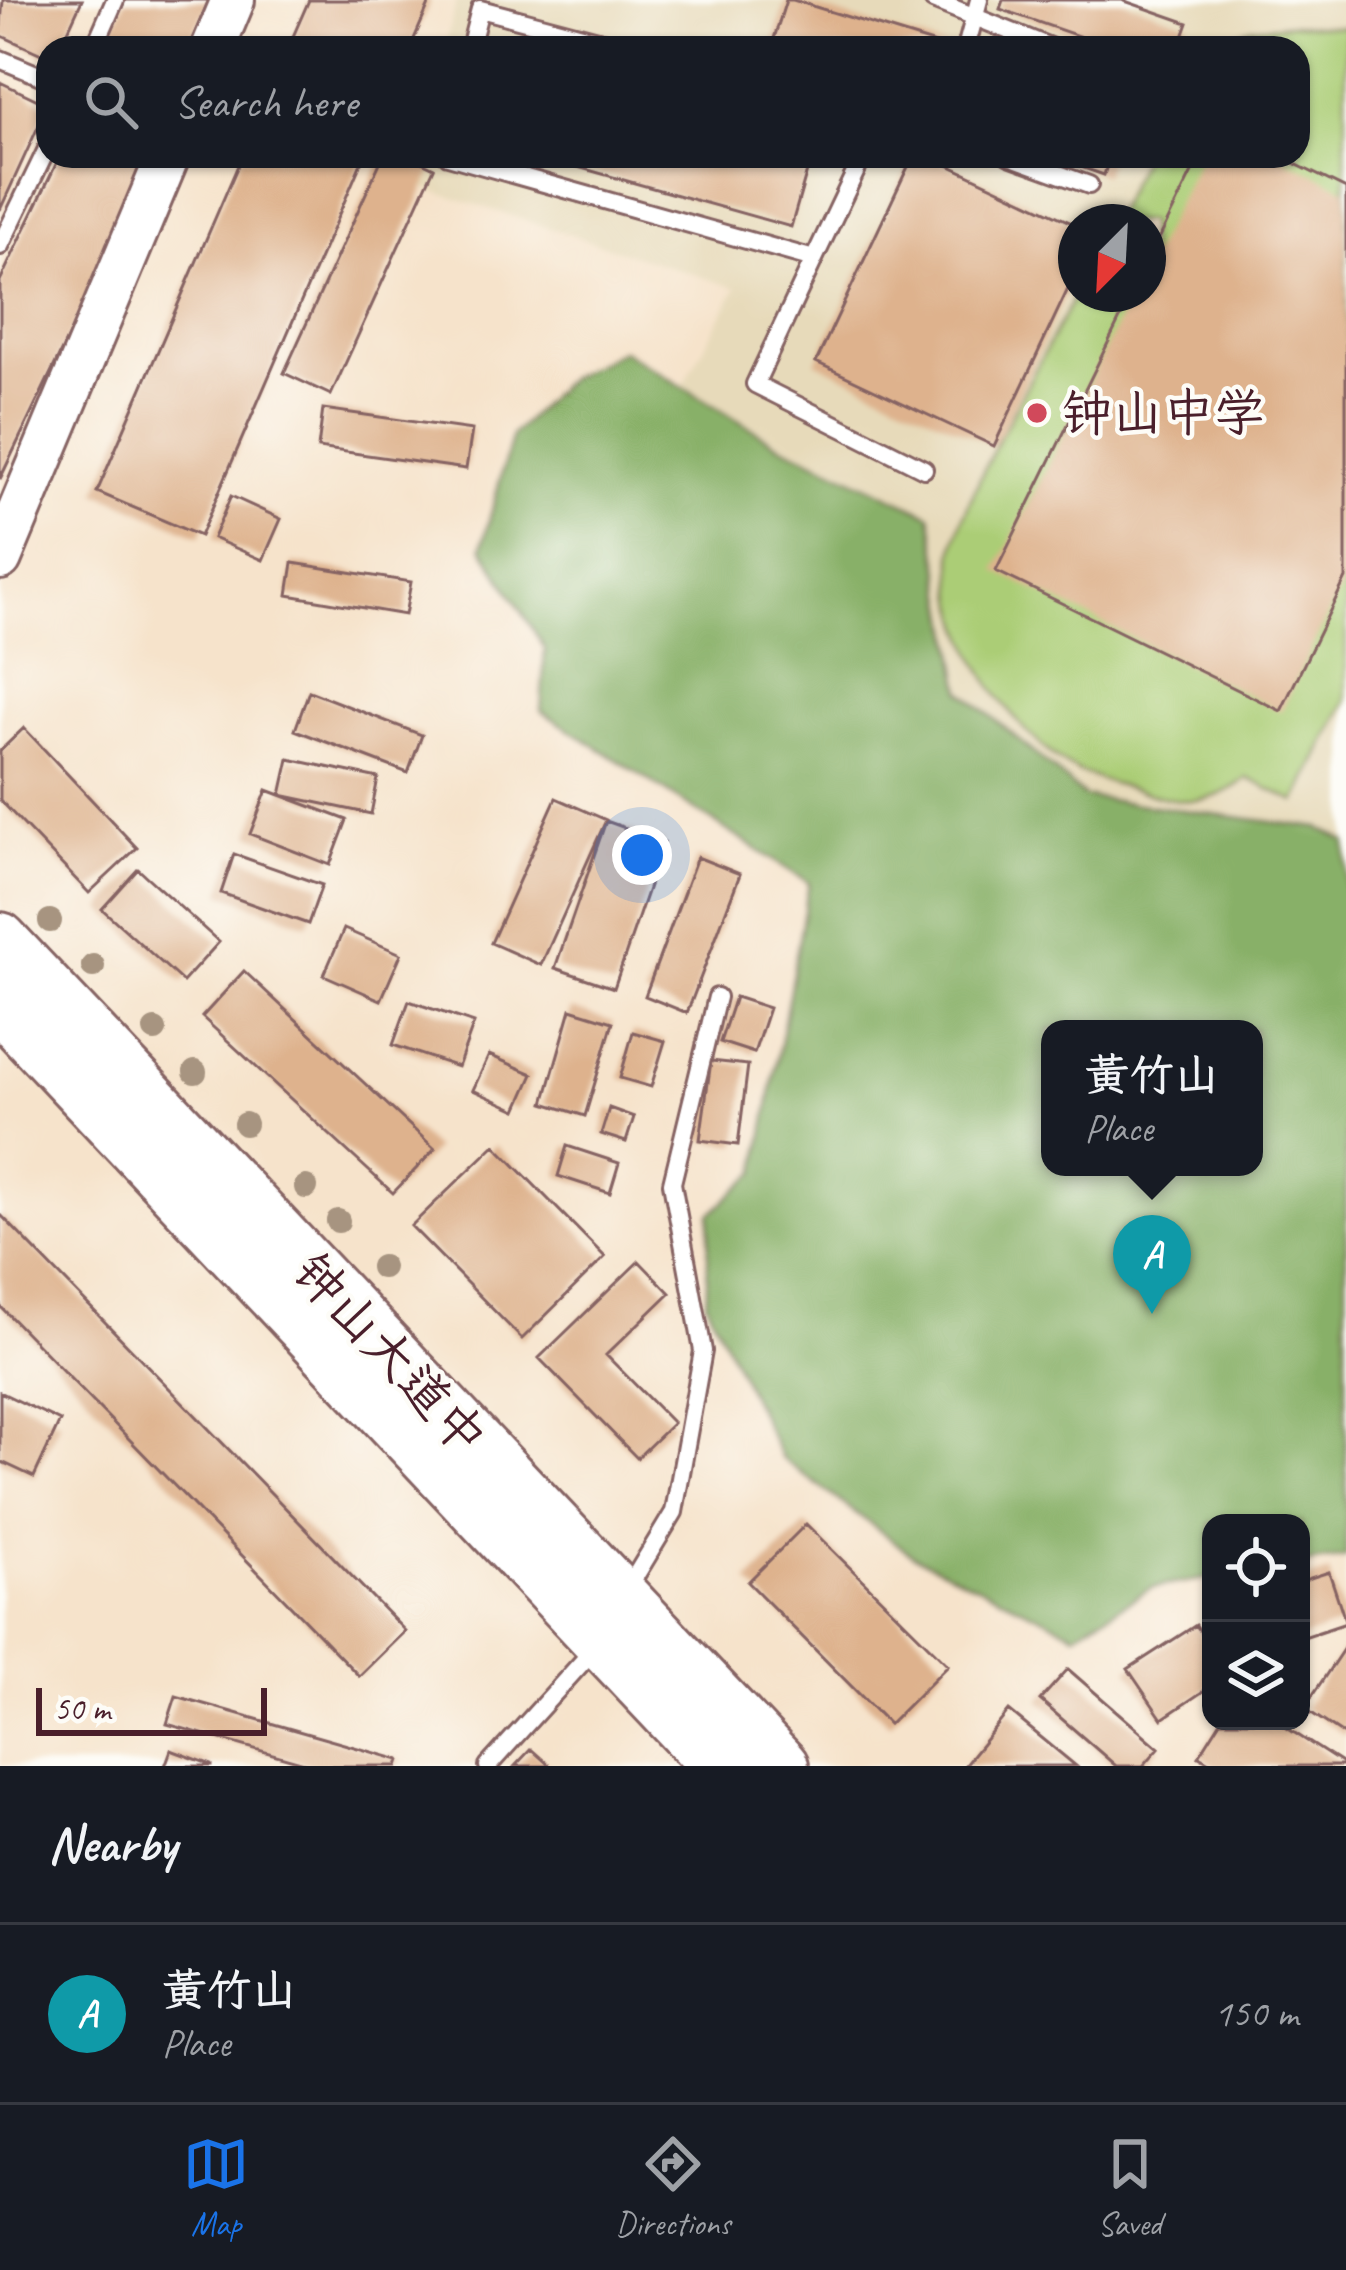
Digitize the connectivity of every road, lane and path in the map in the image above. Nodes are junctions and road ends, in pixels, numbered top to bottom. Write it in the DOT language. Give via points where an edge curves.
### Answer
graph roads {
  1 [pos="115,0"];
  2 [pos="233,0"];
  3 [pos="933,0"];
  4 [pos="976,9"];
  5 [pos="99,36"];
  6 [pos="218,36"];
  7 [pos="473,36"];
  8 [pos="582,36"];
  9 [pos="1029,36"];
  10 [pos="0,59"];
  11 [pos="36,74"];
  12 [pos="38,168"];
  13 [pos="163,168"];
  14 [pos="490,168"];
  15 [pos="857,168"];
  16 [pos="1043,168"];
  17 [pos="1089,185"];
  18 [pos="0,246"];
  19 [pos="814,260"];
  20 [pos="924,469"];
  21 [pos="0,558"];
  22 [pos="0,940"];
  23 [pos="718,997"];
  24 [pos="0,1004"];
  25 [pos="611,1621"];
  26 [pos="488,1766"];
  27 [pos="719,1766"];
  28 [pos="781,1766"];
  1 -- 5 [label="lane"];
  2 -- 6 [label="street"];
  3 -- 4 [label="lane"];
  4 -- 9 [label="lane"];
  7 -- 8 [label="lane" via="480,9"];
  10 -- 11 [label="lane"];
  12 -- 18 [label="lane"];
  13 -- 21 [label="street"];
  14 -- 19 [label="lane"];
  15 -- 19 [label="lane"];
  16 -- 17 [label="lane"];
  19 -- 20 [label="lane" via="755,384"];
  22 -- 25 [label="highway, 钟山大道中"];
  23 -- 25 [label="lane" via="672,1183 703,1351 674,1512"];
  24 -- 25 [label="highway, 钟山大道中"];
  25 -- 26 [label="lane"];
  25 -- 27 [label="highway, 钟山大道中"];
  25 -- 28 [label="highway, 钟山大道中"];
}
